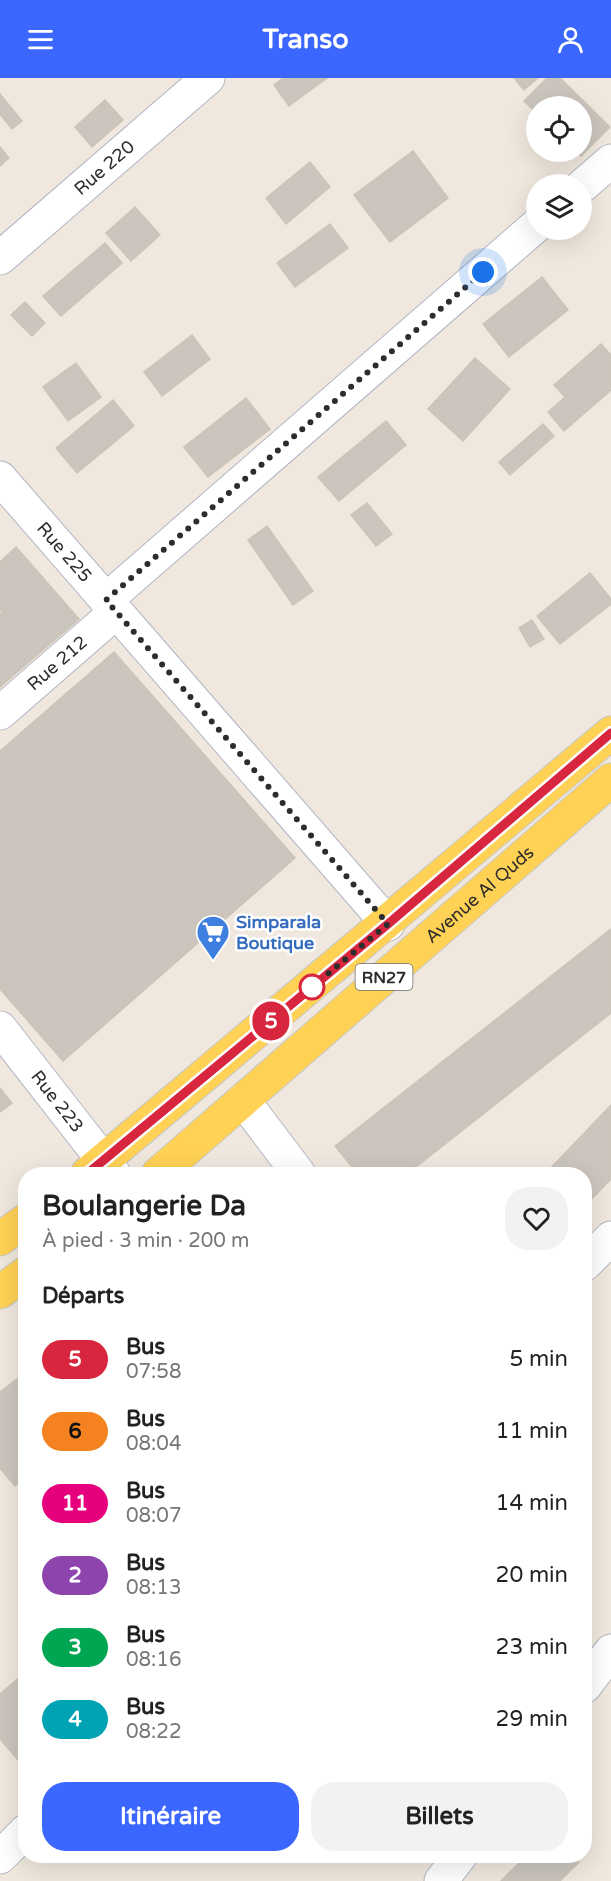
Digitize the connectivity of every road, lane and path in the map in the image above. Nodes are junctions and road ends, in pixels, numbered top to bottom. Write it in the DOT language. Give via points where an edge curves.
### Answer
graph roads {
  1 [pos="208,78"];
  2 [pos="611,161"];
  3 [pos="592,177"];
  4 [pos="526,235"];
  5 [pos="0,258"];
  6 [pos="0,478"];
  7 [pos="111,606"];
  8 [pos="0,713"];
  9 [pos="611,733"];
  10 [pos="611,780"];
  11 [pos="388,924"];
  12 [pos="0,1028"];
  13 [pos="243,1100"];
  14 [pos="100,1167"];
  15 [pos="105,1167"];
  16 [pos="166,1167"];
  17 [pos="294,1167"];
  18 [pos="18,1226"];
  19 [pos="611,1238"];
  20 [pos="0,1239"];
  21 [pos="592,1257"];
  22 [pos="18,1279"];
  23 [pos="0,1292"];
  24 [pos="611,1651"];
  25 [pos="592,1677"];
  26 [pos="455,1863"];
  27 [pos="441,1881"];
  1 -- 5 [label="street, Rue 220"];
  2 -- 3 [label="street"];
  4 -- 7 [label="street, Rue 212"];
  6 -- 7 [label="street, Rue 225"];
  7 -- 8 [label="street, Rue 212"];
  7 -- 11 [label="street, Rue 225"];
  9 -- 11 [label="main road, Avenue Al Quds / RN27"];
  10 -- 13 [label="main road, Avenue Al Quds / RN27"];
  11 -- 15 [label="main road, Avenue Al Quds / RN27"];
  12 -- 14 [label="street, Rue 223"];
  13 -- 16 [label="main road, Avenue Al Quds / RN27"];
  13 -- 17 [label="street"];
  18 -- 20 [label="main road"];
  19 -- 21 [label="street"];
  22 -- 23 [label="main road"];
  24 -- 25 [label="street"];
  26 -- 27 [label="street"];
}
